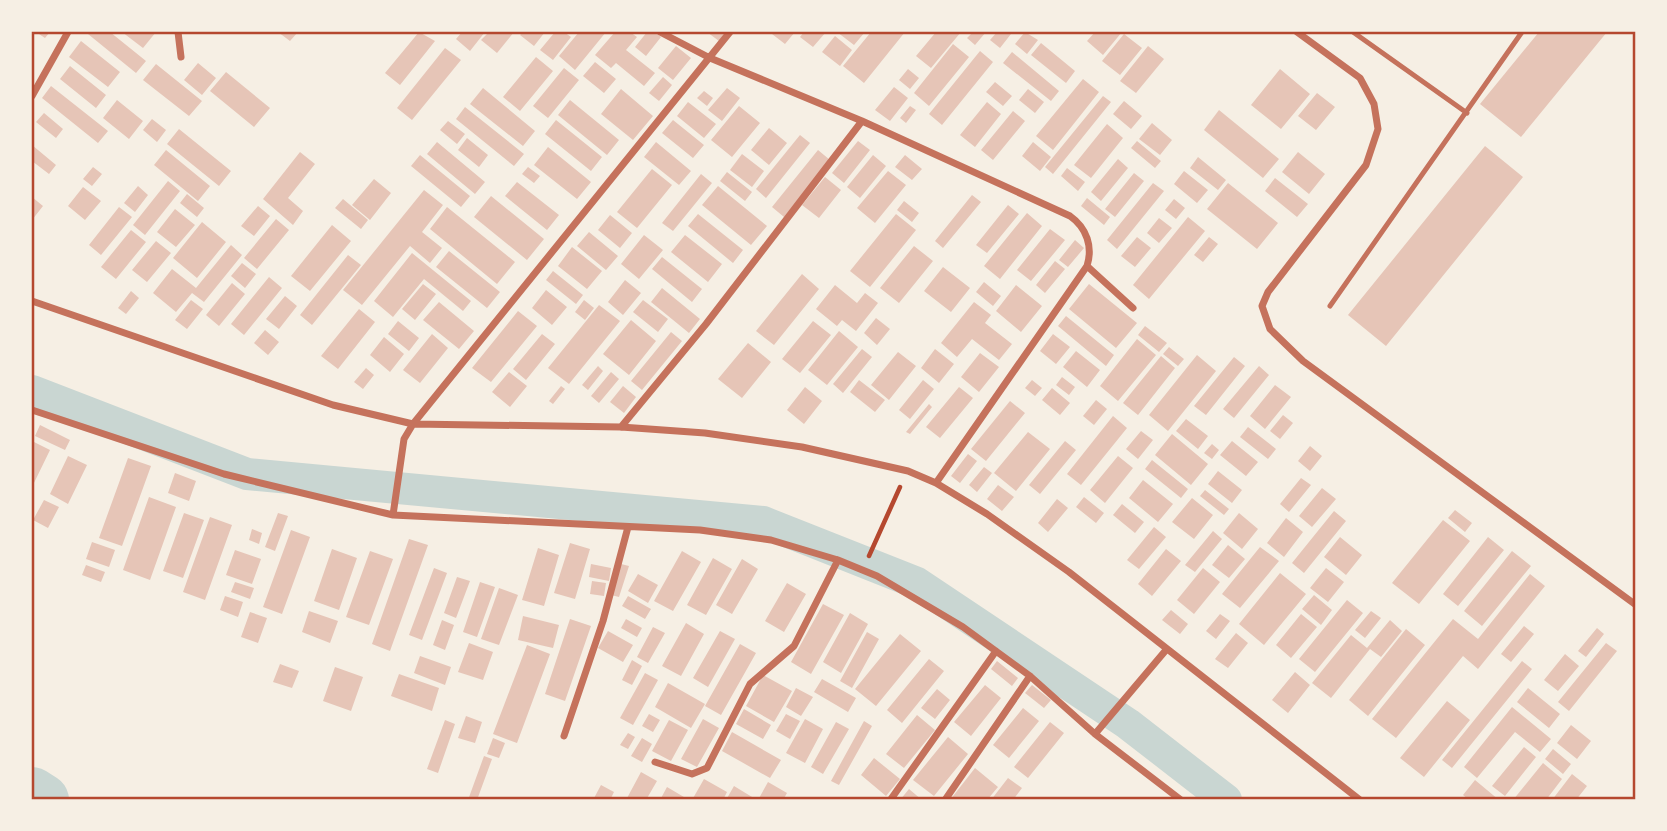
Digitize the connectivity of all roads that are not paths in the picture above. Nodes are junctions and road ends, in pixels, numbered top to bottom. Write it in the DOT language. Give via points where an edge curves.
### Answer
graph roads {
  1 [pos="68,32"];
  2 [pos="178,32"];
  3 [pos="660,32"];
  4 [pos="730,32"];
  5 [pos="1297,32"];
  6 [pos="1353,32"];
  7 [pos="1522,32"];
  8 [pos="181,57"];
  9 [pos="710,58"];
  10 [pos="32,96"];
  11 [pos="1467,113"];
  12 [pos="862,121"];
  13 [pos="1087,266"];
  14 [pos="32,301"];
  15 [pos="1330,306"];
  16 [pos="1133,308"];
  17 [pos="32,410"];
  18 [pos="414,424"];
  19 [pos="621,427"];
  20 [pos="936,483"];
  21 [pos="393,515"];
  22 [pos="628,527"];
  23 [pos="838,560"];
  24 [pos="1636,605"];
  25 [pos="1166,650"];
  26 [pos="996,651"];
  27 [pos="1030,676"];
  28 [pos="1095,734"];
  29 [pos="564,736"];
  30 [pos="655,762"];
  31 [pos="891,799"];
  32 [pos="946,800"];
  33 [pos="1181,800"];
  34 [pos="1360,800"];
  1 -- 10 [label="street"];
  2 -- 8 [label="street"];
  3 -- 9 [label="street"];
  4 -- 9 [label="street"];
  5 -- 24 [label="street" via="1360,78 1374,104 1378,129 1366,165 1268,292 1262,306 1270,329 1303,361"];
  6 -- 11 [label="lane"];
  7 -- 11 [label="lane"];
  9 -- 12 [label="street"];
  9 -- 18 [label="street"];
  11 -- 15 [label="lane"];
  12 -- 13 [label="street" via="1070,216 1081,225 1090,247"];
  12 -- 19 [label="street"];
  13 -- 16 [label="street"];
  13 -- 20 [label="street"];
  14 -- 18 [label="street" via="333,405"];
  17 -- 21 [label="street" via="223,474"];
  18 -- 19 [label="street"];
  18 -- 21 [label="street" via="404,439"];
  19 -- 20 [label="street" via="802,447 908,471"];
  20 -- 25 [label="street" via="1059,565"];
  21 -- 22 [label="street"];
  22 -- 23 [label="street" via="740,534"];
  22 -- 29 [label="street" via="603,621"];
  23 -- 26 [label="street" via="911,595"];
  23 -- 30 [label="street" via="794,646 750,684 706,768 692,774"];
  25 -- 28 [label="street"];
  25 -- 34 [label="street"];
  26 -- 27 [label="street"];
  26 -- 31 [label="street"];
  27 -- 28 [label="street"];
  27 -- 32 [label="street"];
  28 -- 33 [label="street"];
}
